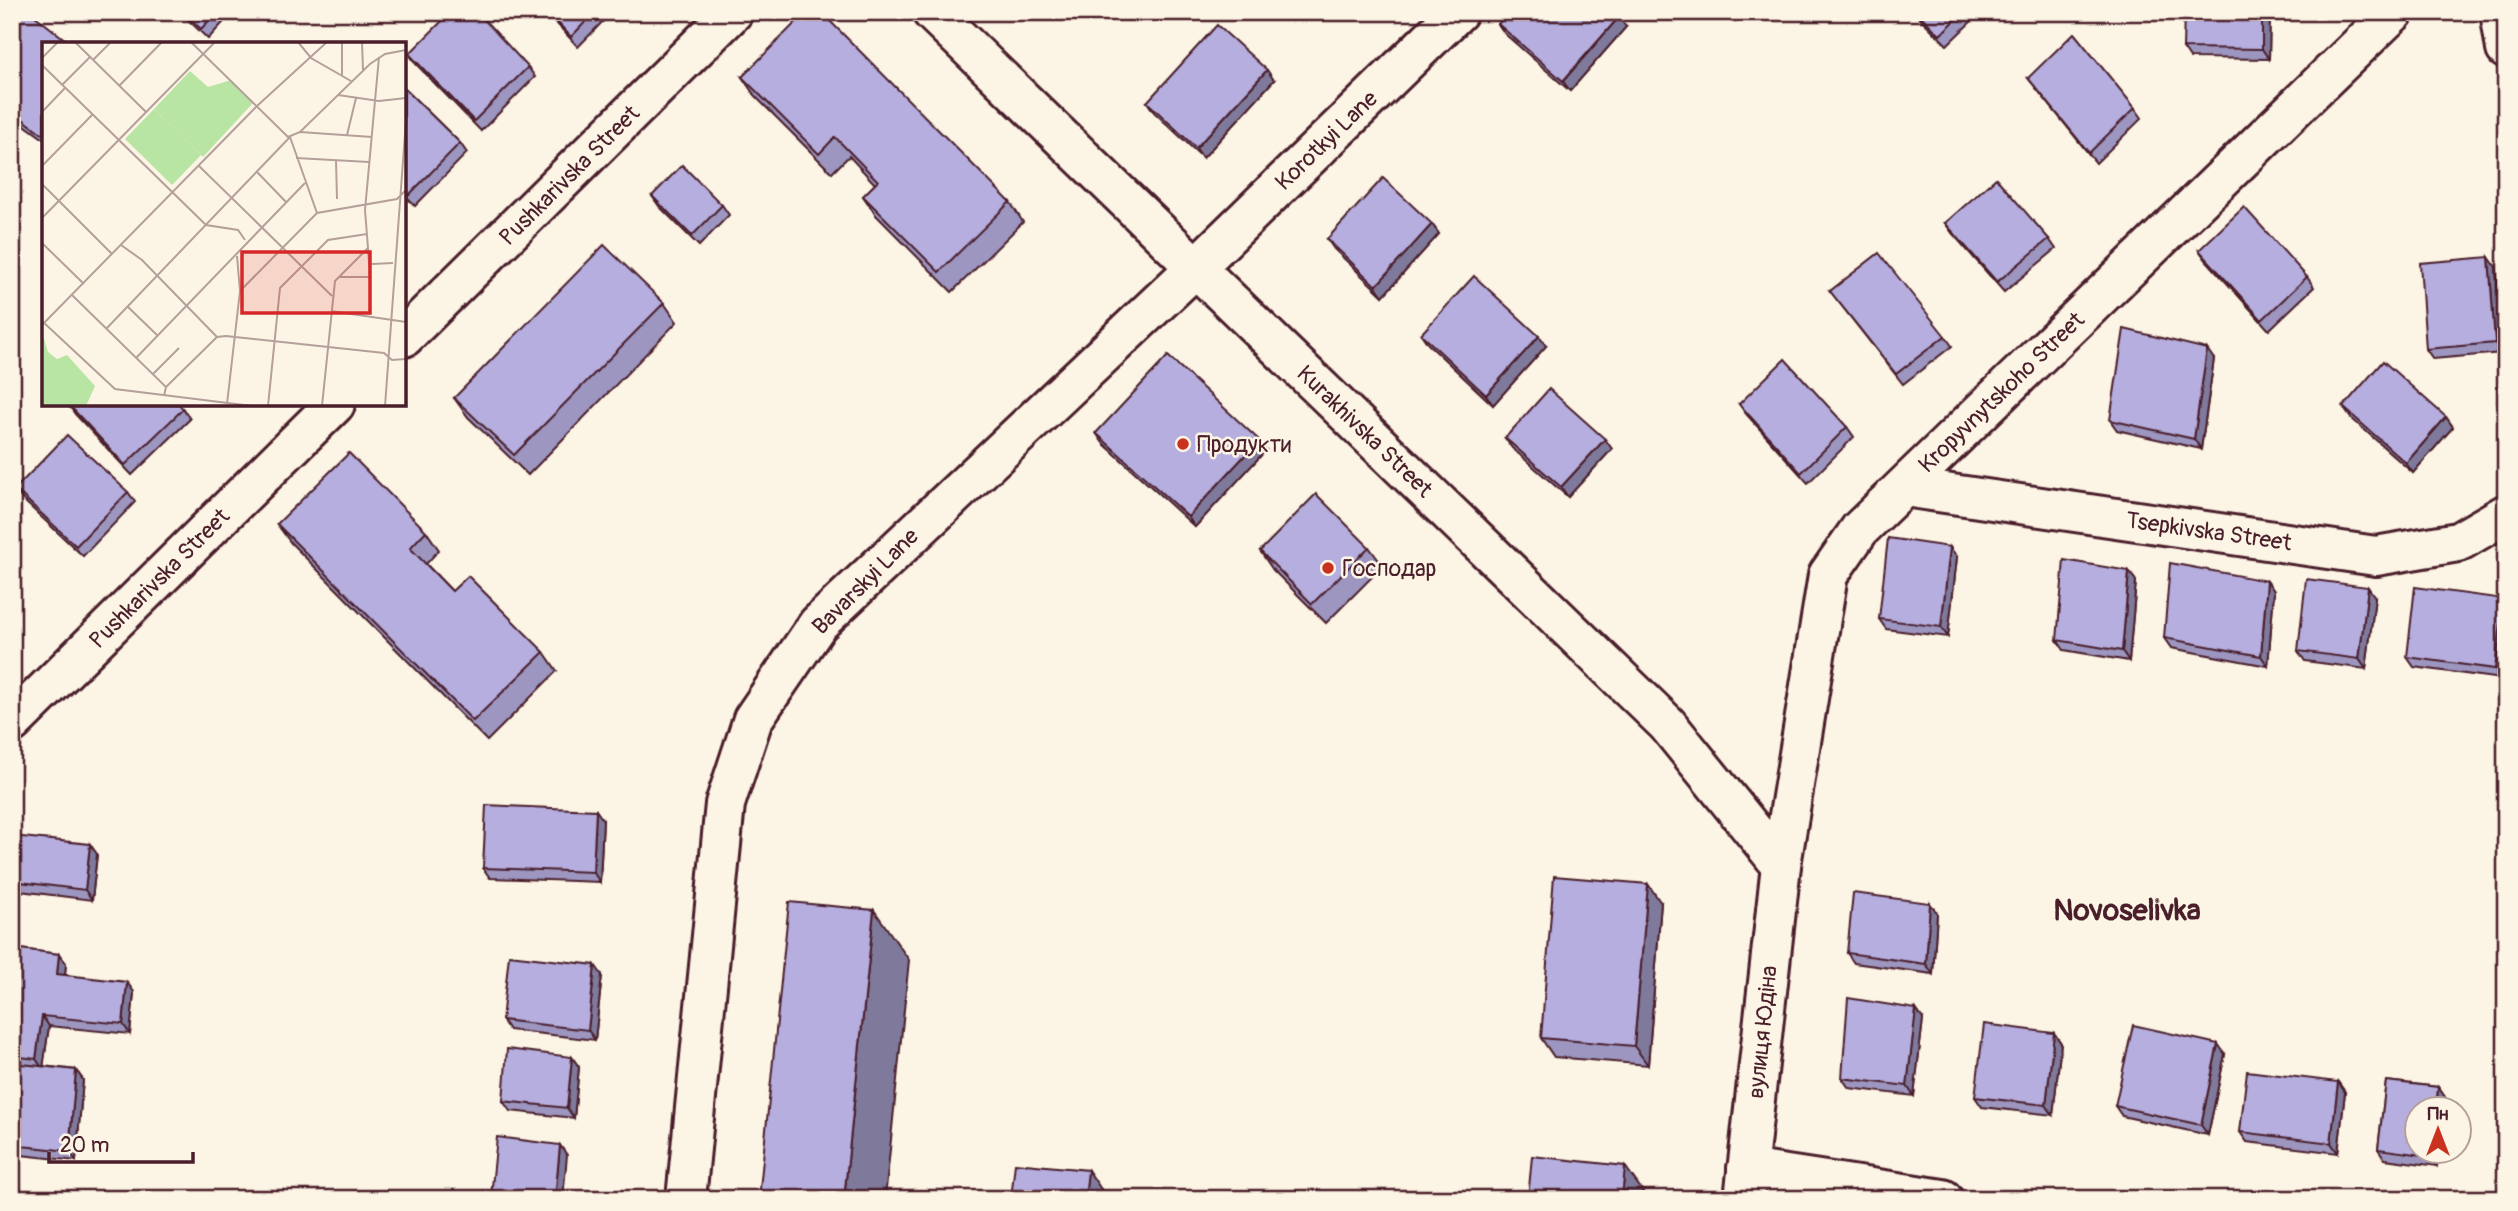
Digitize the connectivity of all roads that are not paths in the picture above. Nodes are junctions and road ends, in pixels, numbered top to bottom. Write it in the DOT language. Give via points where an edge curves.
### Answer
graph roads {
  1 [pos="733,12"];
  2 [pos="932,12"];
  3 [pos="1458,12"];
  4 [pos="2394,12"];
  5 [pos="2500,12"];
  6 [pos="2506,49"];
  7 [pos="1195,268"];
  8 [pos="406,335"];
  9 [pos="333,406"];
  10 [pos="1904,487"];
  11 [pos="2506,514"];
  12 [pos="12,723"];
  13 [pos="1780,865"];
  14 [pos="1746,1184"];
  15 [pos="686,1199"];
  16 [pos="1942,1199"];
  1 -- 8 [label="street, Pushkarivska Street"];
  2 -- 7 [label="street, Kurakhivska Street"];
  3 -- 7 [label="street, Korotkyi Lane"];
  4 -- 10 [label="street, Kropyvnytskoho Street"];
  5 -- 6 [label="street"];
  7 -- 13 [label="street, Kurakhivska Street" via="1667,724"];
  7 -- 15 [label="street, Bavarskyi Lane" via="818,624 753,719 725,804"];
  9 -- 12 [label="street, Pushkarivska Street"];
  10 -- 11 [label="street, Tsepkivska Street" via="2376,556 2458,542"];
  10 -- 13 [label="street, Kropyvnytskoho Street" via="1860,529 1828,575"];
  13 -- 14 [label="street, вулиця Юдіна"];
  14 -- 16 [label="street"];
}
